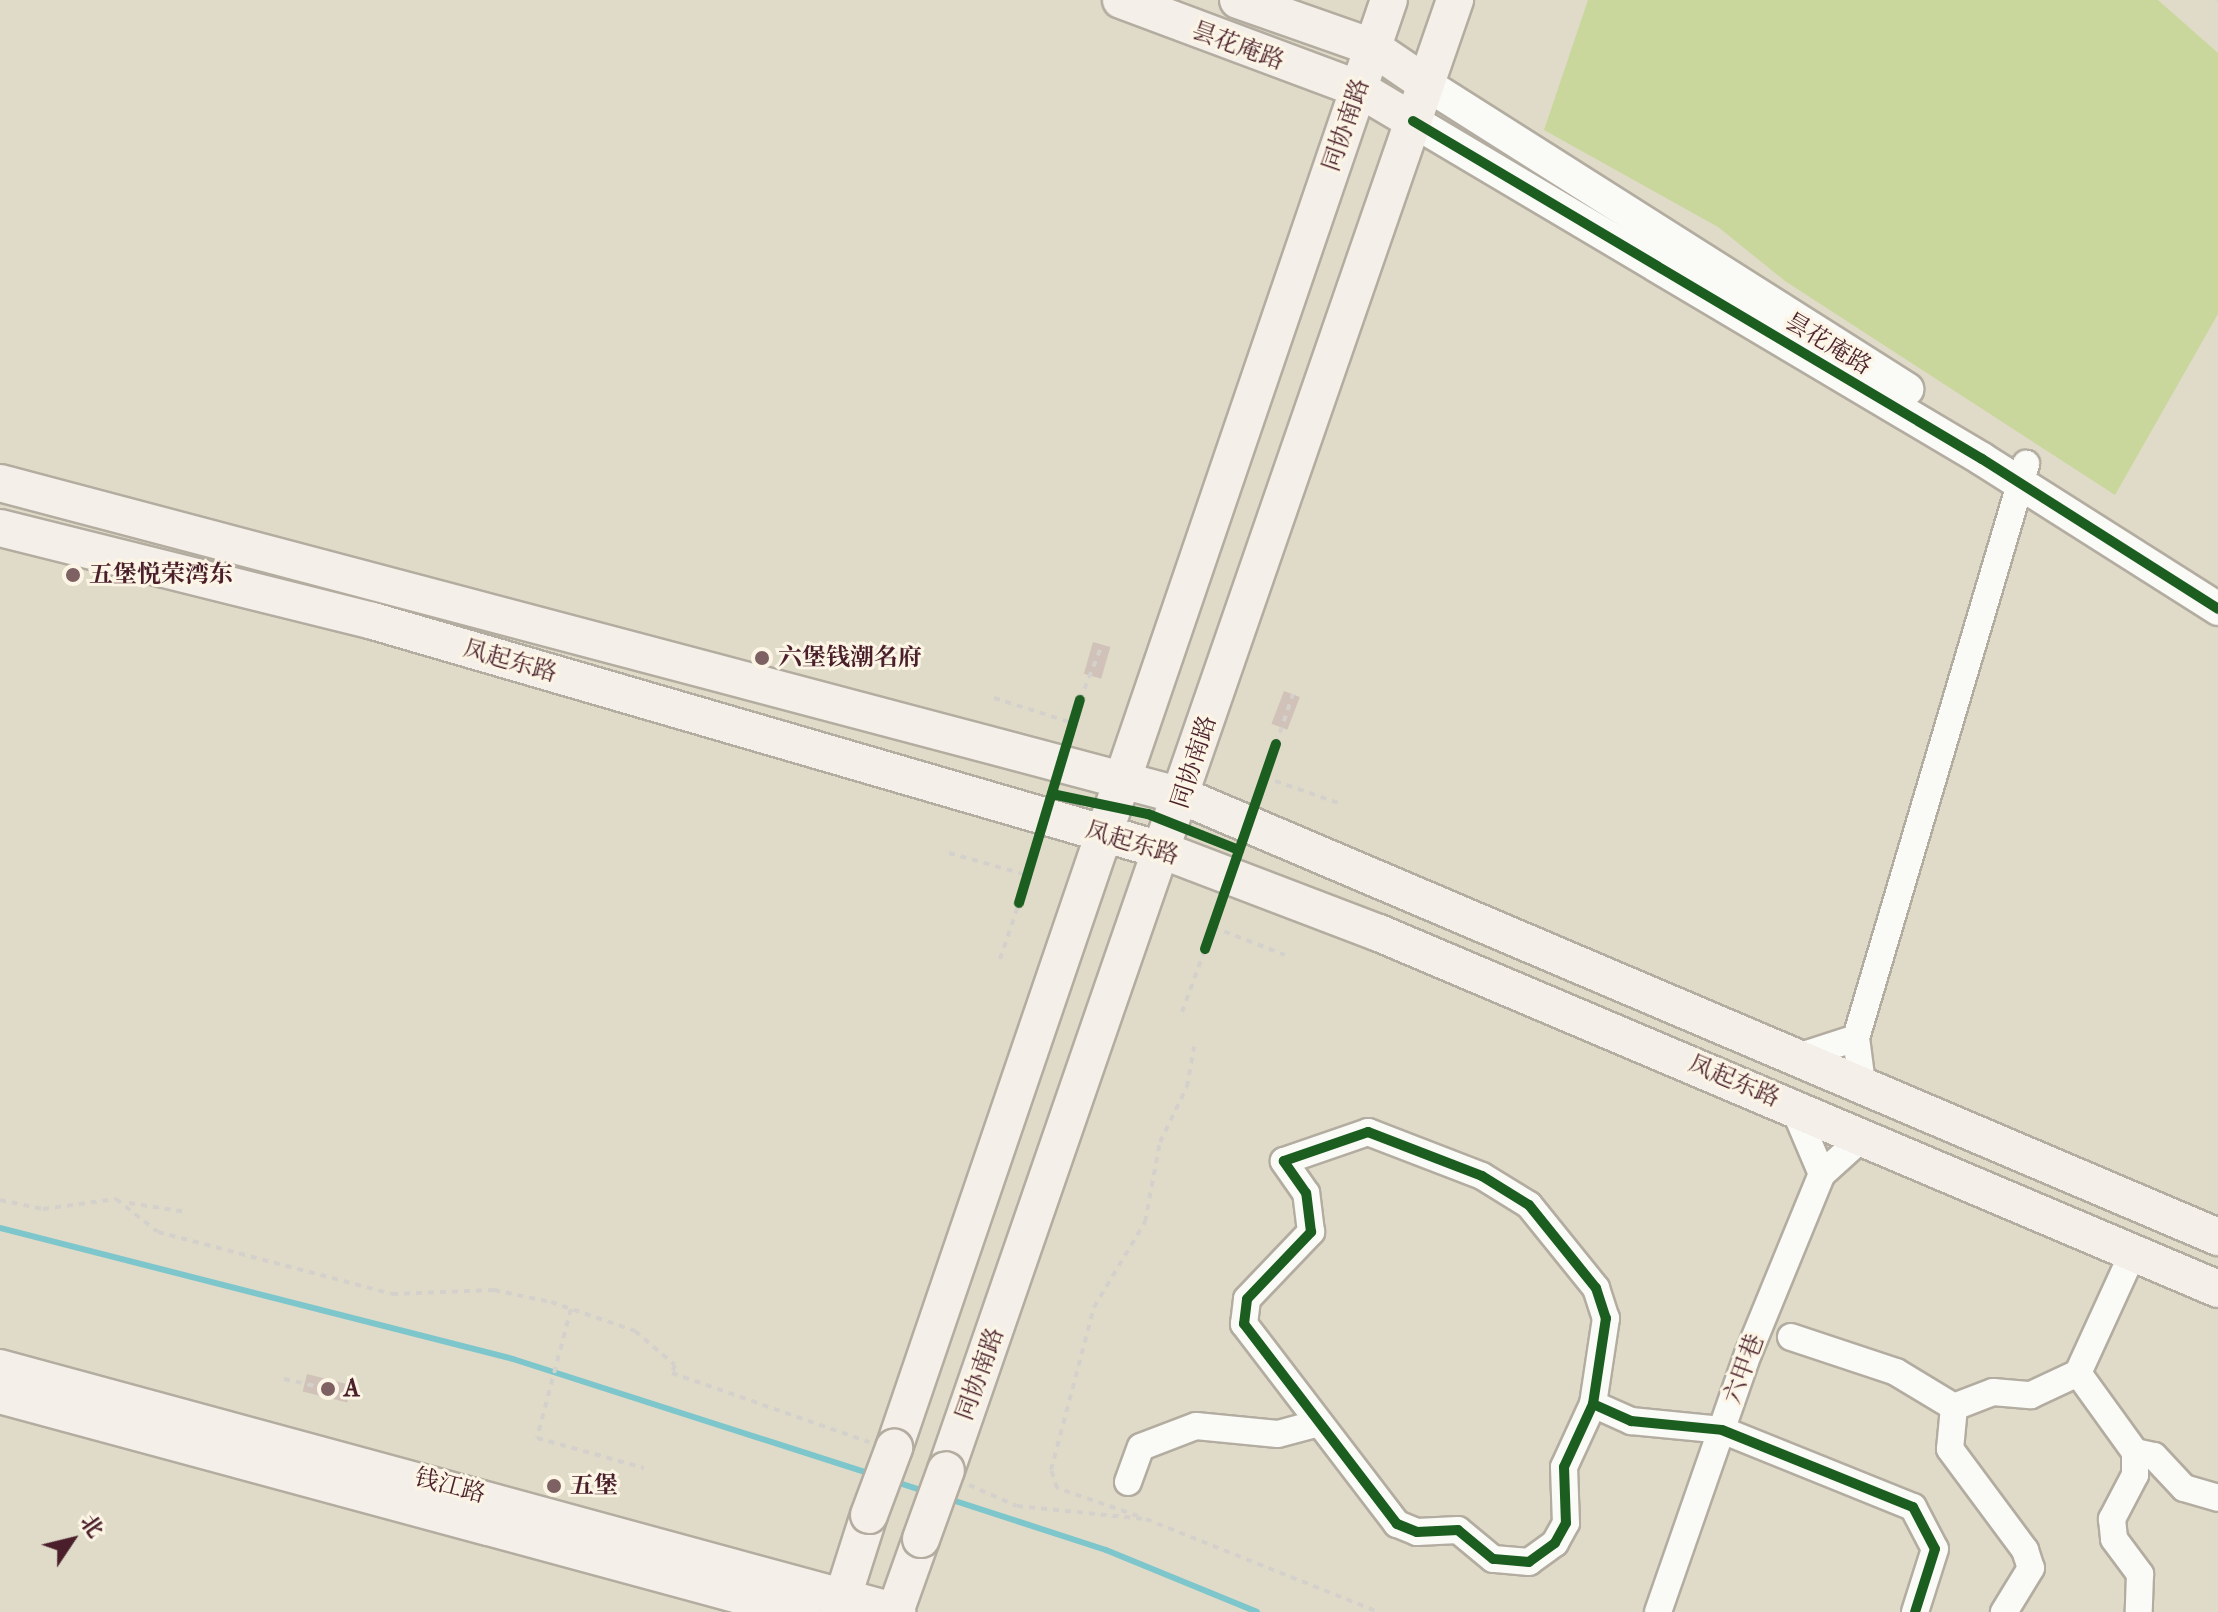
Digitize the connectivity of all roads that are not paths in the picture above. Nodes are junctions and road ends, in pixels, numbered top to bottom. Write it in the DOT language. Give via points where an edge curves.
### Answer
graph roads {
  1 [pos="1121,0"];
  2 [pos="1238,0"];
  3 [pos="1389,0"];
  4 [pos="1455,0"];
  5 [pos="1372,47"];
  6 [pos="1426,84"];
  7 [pos="1359,89"];
  8 [pos="1413,121"];
  9 [pos="2023,473"];
  10 [pos="0,483"];
  11 [pos="0,528"];
  12 [pos="2218,584"];
  13 [pos="2218,609"];
  14 [pos="1121,785"];
  15 [pos="1182,796"];
  16 [pos="1108,835"];
  17 [pos="1164,851"];
  18 [pos="1856,1038"];
  19 [pos="1790,1059"];
  20 [pos="1863,1091"];
  21 [pos="1793,1106"];
  22 [pos="1864,1136"];
  23 [pos="1822,1174"];
  24 [pos="2218,1237"];
  25 [pos="2133,1253"];
  26 [pos="2218,1289"];
  27 [pos="1791,1337"];
  28 [pos="0,1368"];
  29 [pos="2078,1373"];
  30 [pos="0,1395"];
  31 [pos="1593,1404"];
  32 [pos="1954,1407"];
  33 [pos="1316,1424"];
  34 [pos="1722,1430"];
  35 [pos="2135,1452"];
  36 [pos="1128,1482"];
  37 [pos="2218,1498"];
  38 [pos="840,1602"];
  39 [pos="802,1612"];
  40 [pos="896,1612"];
  41 [pos="1658,1612"];
  42 [pos="1915,1612"];
  43 [pos="2004,1612"];
  44 [pos="2139,1612"];
  1 -- 7 [label="main road, 昙花庵路"];
  2 -- 5 [label="main road, 昙花庵路"];
  3 -- 5 [label="main road, 同协南路"];
  4 -- 6 [label="main road, 同协南路"];
  5 -- 6 [label="main road, 昙花庵路"];
  5 -- 7 [label="main road, 同协南路"];
  6 -- 8 [label="main road, 同协南路"];
  6 -- 9 [label="street, 昙花庵路"];
  7 -- 8 [label="main road, 昙花庵路"];
  7 -- 14 [label="main road, 同协南路"];
  8 -- 9 [label="street, 昙花庵路"];
  8 -- 15 [label="main road, 同协南路"];
  9 -- 12 [label="street, 昙花庵路"];
  9 -- 13 [label="street, 昙花庵路"];
  9 -- 18 [label="street"];
  10 -- 14 [label="main road, 凤起东路"];
  11 -- 16 [label="main road, 凤起东路" via="373,621"];
  14 -- 15 [label="main road, 凤起东路"];
  14 -- 16 [label="main road, 同协南路"];
  15 -- 17 [label="main road, 同协南路"];
  15 -- 19 [label="main road, 凤起东路"];
  16 -- 17 [label="main road, 凤起东路"];
  16 -- 38 [label="main road, 同协南路, bridge" via="886,1447"];
  17 -- 21 [label="main road, 凤起东路"];
  17 -- 40 [label="main road, 同协南路, bridge" via="954,1476 921,1539"];
  18 -- 19 [label="street"];
  18 -- 20 [label="street"];
  19 -- 20 [label="main road, 凤起东路"];
  20 -- 24 [label="main road, 凤起东路"];
  21 -- 22 [label="main road, 凤起东路"];
  21 -- 23 [label="street"];
  22 -- 23 [label="street, 六甲巷"];
  22 -- 25 [label="main road, 凤起东路"];
  23 -- 34 [label="street, 六甲巷"];
  25 -- 26 [label="main road, 凤起东路"];
  25 -- 29 [label="street"];
  27 -- 32 [label="street" via="1896,1372"];
  28 -- 38 [label="main road, 钱江路"];
  29 -- 32 [label="street" via="2031,1395 1993,1392"];
  29 -- 35 [label="street"];
  30 -- 39 [label="main road, 钱江路"];
  31 -- 33 [label="street" via="1564,1467 1566,1523 1543,1552 1511,1564 1458,1530 1397,1524"];
  31 -- 33 [label="street" via="1606,1318 1596,1288 1568,1249 1529,1205 1482,1176 1368,1132 1284,1161 1306,1193 1311,1232 1247,1299 1244,1324 1252,1341"];
  31 -- 34 [label="street" via="1631,1421"];
  32 -- 43 [label="street" via="1950,1449 2025,1550 2031,1568"];
  33 -- 36 [label="street" via="1278,1434 1196,1426 1141,1447"];
  34 -- 41 [label="street, 六甲巷"];
  34 -- 42 [label="street" via="1913,1507 1935,1549"];
  35 -- 37 [label="street" via="2154,1456 2184,1488"];
  35 -- 44 [label="street" via="2135,1475 2112,1519 2114,1539 2140,1574"];
  38 -- 40 [label="main road, 钱江路"];
}
